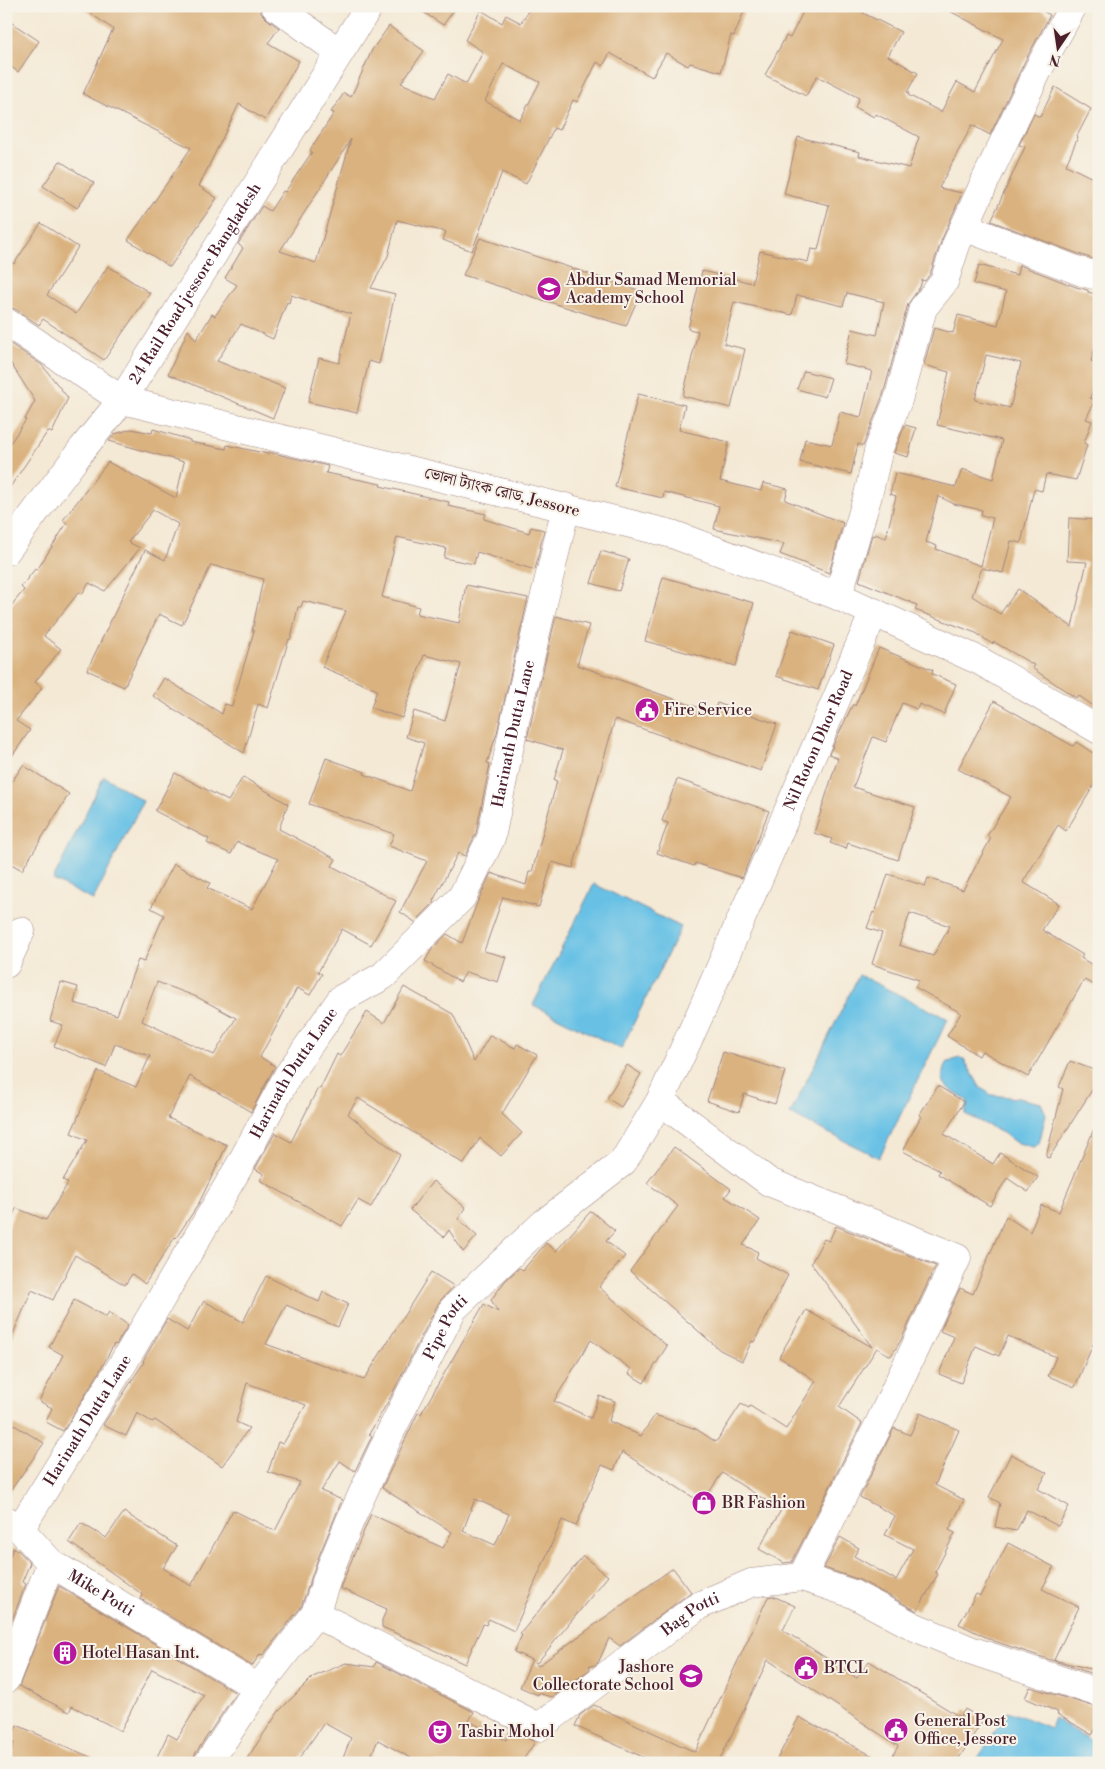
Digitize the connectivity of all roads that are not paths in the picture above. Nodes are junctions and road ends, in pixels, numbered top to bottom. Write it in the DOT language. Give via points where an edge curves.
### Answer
graph roads {
  1 [pos="275,6"];
  2 [pos="369,6"];
  3 [pos="1072,6"];
  4 [pos="339,52"];
  5 [pos="964,227"];
  6 [pos="1099,276"];
  7 [pos="6,322"];
  8 [pos="122,400"];
  9 [pos="566,508"];
  10 [pos="6,551"];
  11 [pos="838,596"];
  12 [pos="874,612"];
  13 [pos="1099,730"];
  14 [pos="21,931"];
  15 [pos="6,964"];
  16 [pos="660,1101"];
  17 [pos="13,1524"];
  18 [pos="51,1563"];
  19 [pos="802,1577"];
  20 [pos="315,1614"];
  21 [pos="6,1679"];
  22 [pos="258,1688"];
  23 [pos="1099,1693"];
  24 [pos="208,1763"];
  1 -- 4 [label="street"];
  2 -- 4 [label="street, 24 Rail Road jessore Bangladesh"];
  3 -- 5 [label="street"];
  4 -- 8 [label="street, 24 Rail Road jessore Bangladesh"];
  5 -- 6 [label="street"];
  5 -- 11 [label="street" via="944,282 923,308 898,400 878,448 868,495"];
  7 -- 8 [label="street"];
  8 -- 9 [label="street, ভোলা ট্যাংক রোড, Jessore"];
  8 -- 10 [label="street, 24 Rail Road jessore Bangladesh"];
  9 -- 11 [label="street, ভোলা ট্যাংক রোড, Jessore" via="672,534"];
  9 -- 17 [label="street, Harinath Dutta Lane" via="515,721 491,838 462,897 383,976 341,998 288,1075 240,1165 89,1420"];
  11 -- 12 [label="street, ভোলা ট্যাংক রোড, Jessore"];
  12 -- 13 [label="street" via="980,662"];
  12 -- 16 [label="street, Nil Roton Dhor Road"];
  14 -- 15 [label="street"];
  16 -- 19 [label="street" via="769,1182 957,1258"];
  16 -- 20 [label="street, Pipe Potti" via="623,1162 544,1223 453,1309 354,1512"];
  17 -- 18 [label="street"];
  18 -- 21 [label="street, Mike Potti"];
  18 -- 22 [label="street, Mike Potti"];
  19 -- 20 [label="street, Bag Potti" via="751,1583 698,1606 539,1726"];
  19 -- 23 [label="street, Bag Potti" via="853,1594 970,1650"];
  20 -- 22 [label="street, Pipe Potti"];
  22 -- 24 [label="street, Pipe Potti"];
}
